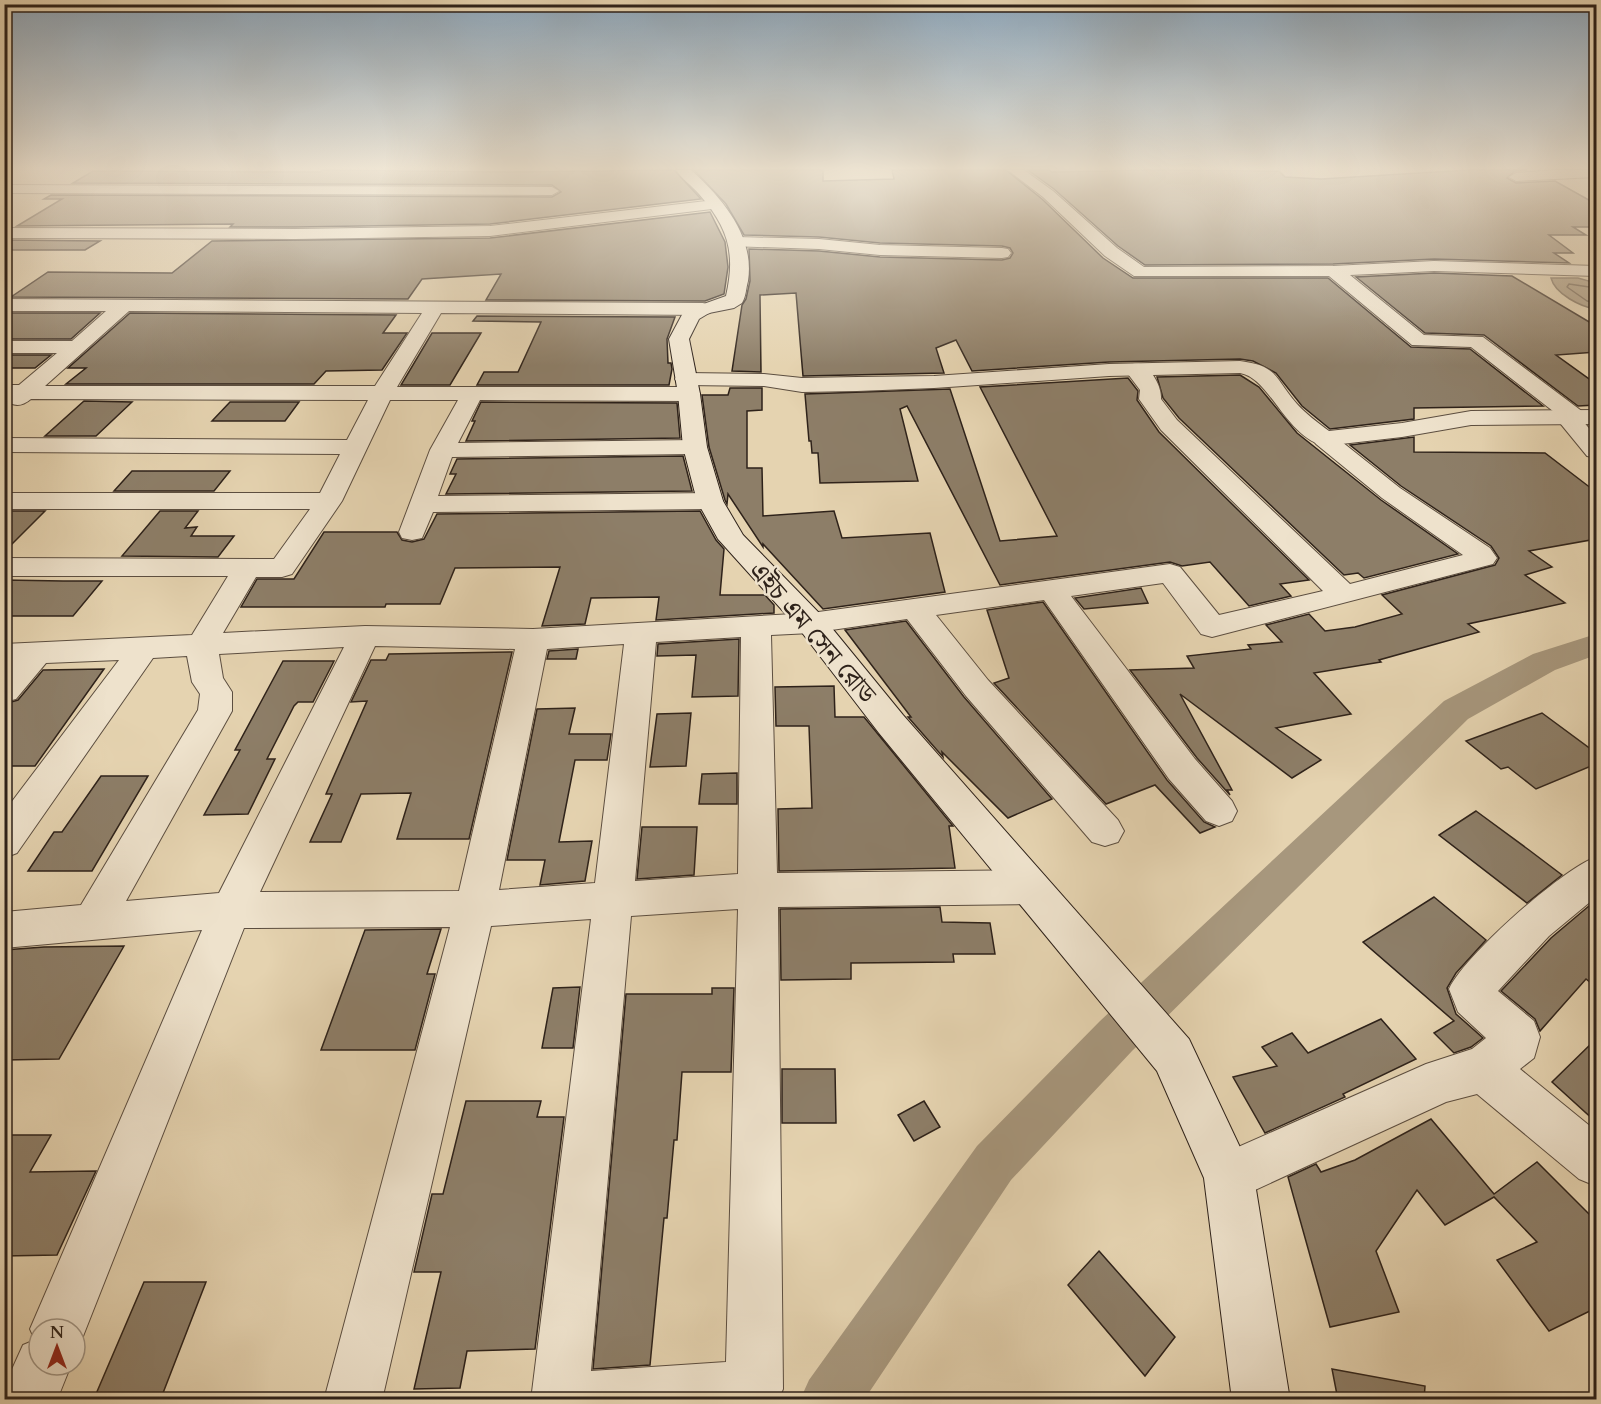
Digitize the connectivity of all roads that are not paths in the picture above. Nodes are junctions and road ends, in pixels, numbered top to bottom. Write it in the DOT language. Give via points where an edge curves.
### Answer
graph roads {
  1 [pos="733,236"];
  2 [pos="1093,236"];
  3 [pos="737,242"];
  4 [pos="1002,253"];
  5 [pos="1333,271"];
  6 [pos="1596,271"];
  7 [pos="4,305"];
  8 [pos="125,305"];
  9 [pos="435,308"];
  10 [pos="703,309"];
  11 [pos="4,347"];
  12 [pos="76,347"];
  13 [pos="1136,370"];
  14 [pos="688,387"];
  15 [pos="14,392"];
  16 [pos="382,393"];
  17 [pos="472,394"];
  18 [pos="4,410"];
  19 [pos="1580,417"];
  20 [pos="1324,439"];
  21 [pos="4,445"];
  22 [pos="355,447"];
  23 [pos="695,447"];
  24 [pos="442,450"];
  25 [pos="1596,451"];
  26 [pos="4,501"];
  27 [pos="329,501"];
  28 [pos="710,501"];
  29 [pos="423,504"];
  30 [pos="412,532"];
  31 [pos="4,567"];
  32 [pos="247,568"];
  33 [pos="1050,588"];
  34 [pos="1344,595"];
  35 [pos="914,608"];
  36 [pos="811,623"];
  37 [pos="756,626"];
  38 [pos="641,634"];
  39 [pos="365,636"];
  40 [pos="533,639"];
  41 [pos="202,644"];
  42 [pos="143,649"];
  43 [pos="37,653"];
  44 [pos="4,655"];
  45 [pos="4,691"];
  46 [pos="1219,811"];
  47 [pos="1105,831"];
  48 [pos="4,842"];
  49 [pos="1596,874"];
  50 [pos="1029,887"];
  51 [pos="758,890"];
  52 [pos="613,899"];
  53 [pos="475,909"];
  54 [pos="231,910"];
  55 [pos="93,922"];
  56 [pos="4,930"];
  57 [pos="1483,1069"];
  58 [pos="1596,1162"];
  59 [pos="1228,1177"];
  60 [pos="63,1317"];
  61 [pos="38,1377"];
  62 [pos="28,1400"];
  63 [pos="353,1400"];
  64 [pos="560,1400"];
  65 [pos="590,1400"];
  66 [pos="1261,1400"];
  1 -- 3 [label="street"];
  2 -- 5 [label="street" via="1140,272"];
  3 -- 4 [label="street"];
  3 -- 10 [label="street" via="741,261 735,299"];
  5 -- 6 [label="street" via="1434,266"];
  5 -- 19 [label="street" via="1419,341 1476,341"];
  7 -- 8 [label="street"];
  8 -- 9 [label="street"];
  8 -- 12 [label="street"];
  9 -- 10 [label="street"];
  9 -- 16 [label="street"];
  10 -- 14 [label="street, এইচ এম সেন রোড" via="691,315 679,339"];
  11 -- 12 [label="street"];
  12 -- 15 [label="street"];
  13 -- 14 [label="street" via="857,384 802,385 764,380"];
  13 -- 20 [label="street" via="1209,366 1256,369 1266,376 1290,410"];
  13 -- 34 [label="street" via="1169,425"];
  14 -- 17 [label="street"];
  14 -- 23 [label="street, এইচ এম সেন রোড"];
  15 -- 16 [label="street"];
  15 -- 18 [label="street"];
  16 -- 17 [label="street"];
  16 -- 22 [label="street"];
  17 -- 24 [label="street"];
  19 -- 20 [label="street" via="1471,417"];
  19 -- 25 [label="street"];
  20 -- 34 [label="street" via="1391,493 1483,558"];
  21 -- 22 [label="street"];
  22 -- 27 [label="street"];
  23 -- 24 [label="street"];
  23 -- 28 [label="street, এইচ এম সেন রোড"];
  24 -- 29 [label="street"];
  26 -- 27 [label="street"];
  27 -- 32 [label="street" via="282,568"];
  28 -- 29 [label="street"];
  28 -- 36 [label="street, এইচ এম সেন রোড" via="732,539"];
  29 -- 30 [label="street"];
  31 -- 32 [label="street"];
  32 -- 41 [label="street"];
  33 -- 34 [label="street" via="1170,573 1212,627"];
  33 -- 35 [label="street"];
  33 -- 46 [label="street" via="1182,769"];
  35 -- 36 [label="street"];
  35 -- 47 [label="street" via="977,687"];
  36 -- 37 [label="street"];
  36 -- 50 [label="street, এইচ এম সেন রোড"];
  37 -- 38 [label="street"];
  37 -- 51 [label="street"];
  38 -- 40 [label="street"];
  38 -- 52 [label="street"];
  39 -- 40 [label="street"];
  39 -- 41 [label="street"];
  39 -- 54 [label="street"];
  40 -- 53 [label="street"];
  41 -- 42 [label="street"];
  41 -- 55 [label="street" via="208,682 216,692 215,711"];
  42 -- 43 [label="street"];
  42 -- 48 [label="street"];
  43 -- 44 [label="street"];
  43 -- 45 [label="street"];
  49 -- 57 [label="street" via="1535,923 1471,988 1473,997 1518,1037 1518,1042"];
  50 -- 51 [label="street"];
  50 -- 59 [label="street, এইচ এম সেন রোড" via="1173,1055"];
  51 -- 52 [label="street"];
  51 -- 65 [label="street" via="754,1389"];
  52 -- 53 [label="street"];
  52 -- 64 [label="street"];
  53 -- 54 [label="street"];
  53 -- 63 [label="street"];
  54 -- 55 [label="street"];
  54 -- 60 [label="street"];
  55 -- 56 [label="street"];
  57 -- 58 [label="street"];
  57 -- 59 [label="street" via="1442,1080"];
  59 -- 66 [label="street, এইচ এম সেন রোড"];
  61 -- 62 [label="street"];
}
